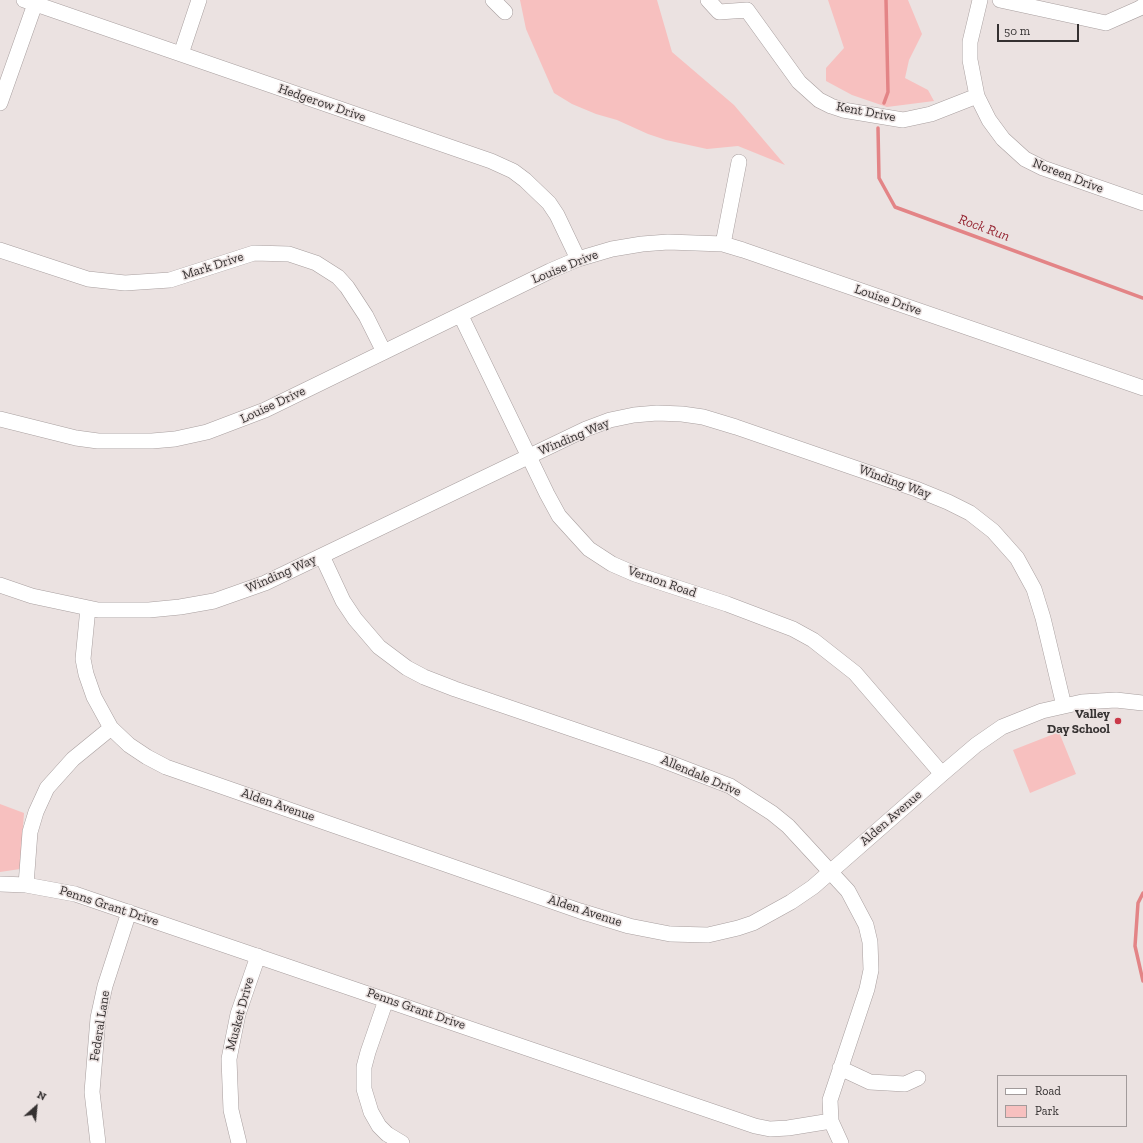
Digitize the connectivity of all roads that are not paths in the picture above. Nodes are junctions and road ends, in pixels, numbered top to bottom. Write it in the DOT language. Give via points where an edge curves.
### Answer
graph roads {
  1 [pos="199,0"];
  2 [pos="493,0"];
  3 [pos="708,0"];
  4 [pos="980,0"];
  5 [pos="1000,0"];
  6 [pos="30,2"];
  7 [pos="749,5"];
  8 [pos="1143,6"];
  9 [pos="505,12"];
  10 [pos="181,54"];
  11 [pos="977,96"];
  12 [pos="0,103"];
  13 [pos="739,162"];
  14 [pos="1143,203"];
  15 [pos="723,244"];
  16 [pos="0,250"];
  17 [pos="578,259"];
  18 [pos="461,316"];
  19 [pos="384,352"];
  20 [pos="1143,388"];
  21 [pos="0,419"];
  22 [pos="528,457"];
  23 [pos="322,556"];
  24 [pos="0,585"];
  25 [pos="88,608"];
  26 [pos="1143,703"];
  27 [pos="1064,706"];
  28 [pos="112,728"];
  29 [pos="942,774"];
  30 [pos="831,872"];
  31 [pos="0,884"];
  32 [pos="26,884"];
  33 [pos="129,912"];
  34 [pos="258,956"];
  35 [pos="386,1000"];
  36 [pos="840,1068"];
  37 [pos="918,1078"];
  38 [pos="831,1121"];
  39 [pos="98,1143"];
  40 [pos="239,1143"];
  41 [pos="402,1143"];
  42 [pos="841,1143"];
  1 -- 10 [label="street"];
  2 -- 9 [label="street"];
  3 -- 7 [label="street, Kent Drive" via="719,12"];
  4 -- 11 [label="street, Noreen Drive" via="970,42 970,60"];
  5 -- 8 [label="street" via="1106,23"];
  6 -- 10 [label="street, Hedgerow Drive"];
  6 -- 12 [label="street"];
  7 -- 11 [label="street, Kent Drive" via="799,82 819,100 831,106 903,120 931,114"];
  10 -- 17 [label="street, Hedgerow Drive" via="491,161 513,171 537,191 557,215"];
  11 -- 14 [label="street, Noreen Drive" via="989,120 1003,139 1025,159 1043,168"];
  13 -- 15 [label="street"];
  15 -- 17 [label="street, Louise Drive" via="642,244"];
  15 -- 20 [label="street, Louise Drive"];
  16 -- 19 [label="street, Mark Drive" via="88,279 125,283 170,280 254,253 290,254 316,263 338,277 366,316"];
  17 -- 18 [label="street, Louise Drive"];
  18 -- 19 [label="street, Louise Drive"];
  18 -- 22 [label="street, Vernon Road"];
  19 -- 21 [label="street, Louise Drive" via="232,424 175,439 98,441"];
  22 -- 23 [label="street, Winding Way"];
  22 -- 27 [label="street, Winding Way" via="569,436 610,420 645,414 682,414 736,427 948,502 970,513 993,531 1028,575 1043,618"];
  22 -- 29 [label="street, Vernon Road" via="559,516 589,549 612,564 635,574 727,604 793,629 813,640 855,673"];
  23 -- 25 [label="street, Winding Way" via="265,583 214,601 149,610"];
  23 -- 30 [label="street, Allendale Drive" via="355,620 379,647 407,668 455,689 657,758 730,786 766,808 788,826"];
  24 -- 25 [label="street, Winding Way" via="32,596"];
  25 -- 28 [label="street, Alden Avenue" via="84,645 86,674 94,698"];
  26 -- 27 [label="street, Alden Avenue" via="1096,701"];
  27 -- 29 [label="street, Alden Avenue" via="1002,727"];
  28 -- 30 [label="street, Alden Avenue" via="129,745 166,767 580,911 648,931 677,935 708,935 753,923 791,902"];
  28 -- 32 [label="street" via="73,759 47,788 30,832"];
  29 -- 30 [label="street, Alden Avenue"];
  30 -- 36 [label="street, Allendale Drive" via="858,907 866,925 871,949 871,970 867,989"];
  31 -- 32 [label="street, Penns Grant Drive"];
  32 -- 33 [label="street, Penns Grant Drive" via="75,894"];
  33 -- 34 [label="street, Penns Grant Drive"];
  33 -- 39 [label="street, Federal Lane" via="105,986 98,1018 92,1092"];
  34 -- 35 [label="street, Penns Grant Drive"];
  34 -- 40 [label="street, Musket Drive" via="238,1014 229,1059 231,1110"];
  35 -- 38 [label="street, Penns Grant Drive" via="755,1126 770,1129 788,1128"];
  35 -- 41 [label="street" via="364,1067 364,1089 371,1112 379,1126"];
  36 -- 37 [label="street" via="870,1082 905,1084"];
  36 -- 38 [label="street, Allendale Drive" via="830,1100"];
  38 -- 42 [label="street, Allendale Drive"];
}
